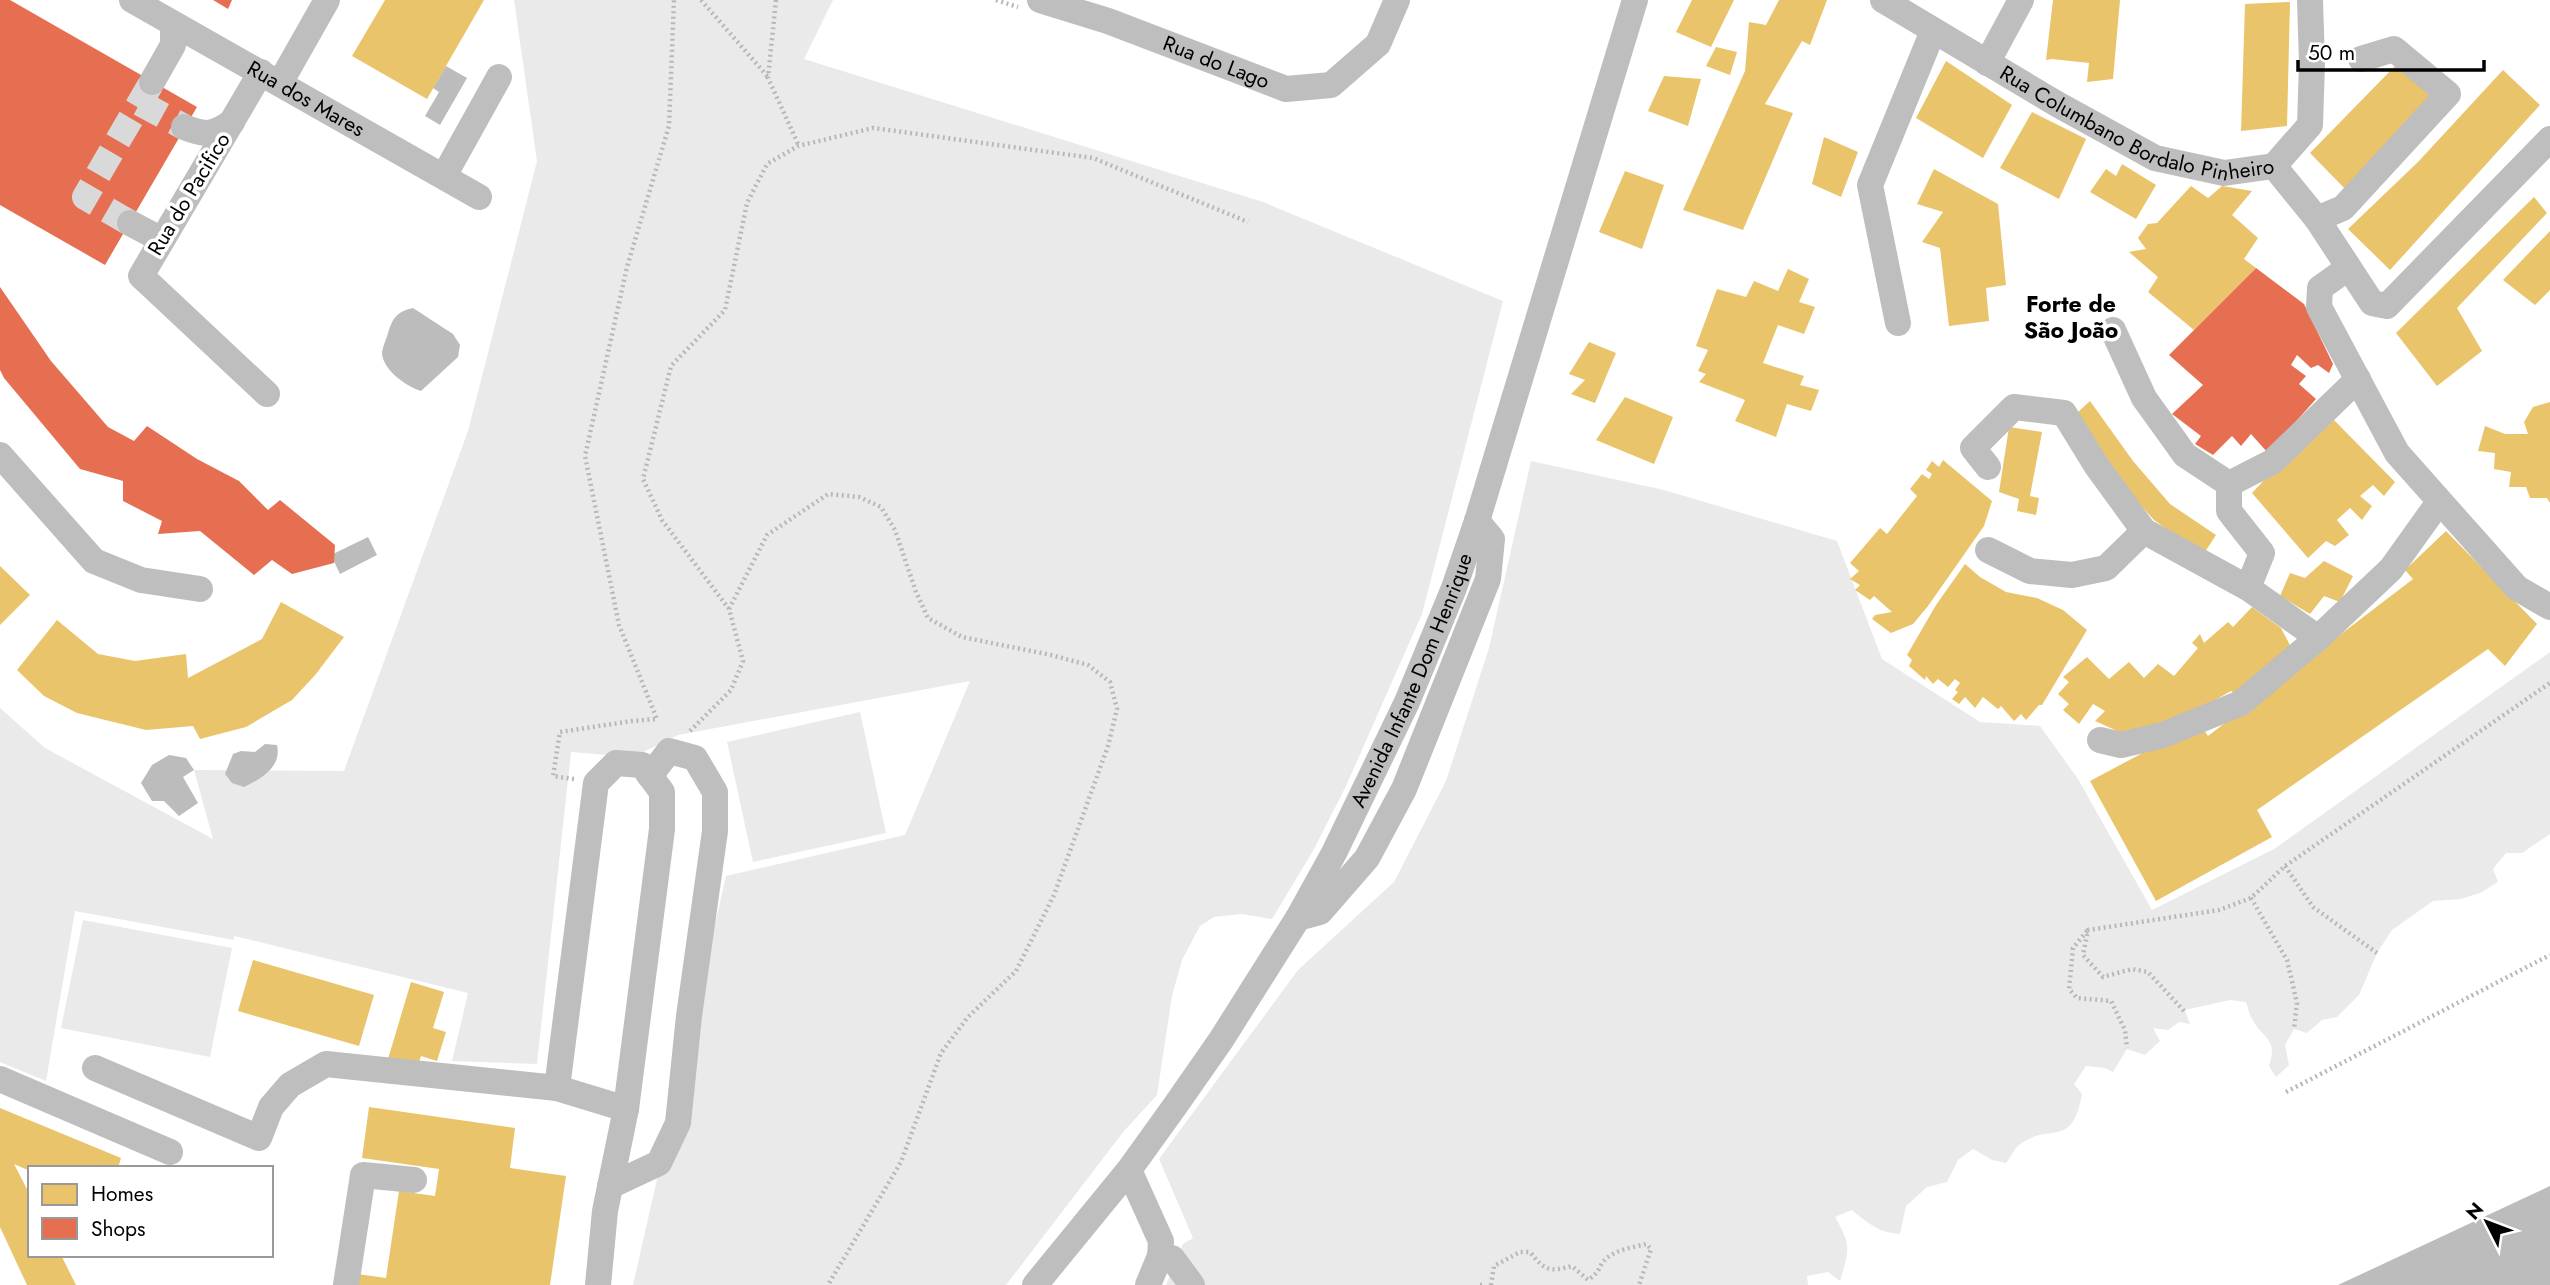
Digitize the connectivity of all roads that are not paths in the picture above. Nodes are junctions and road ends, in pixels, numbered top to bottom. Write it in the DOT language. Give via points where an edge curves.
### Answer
graph roads {
  1 [pos="132,0"];
  2 [pos="327,0"];
  3 [pos="1040,0"];
  4 [pos="1396,0"];
  5 [pos="1635,0"];
  6 [pos="1884,0"];
  7 [pos="2021,0"];
  8 [pos="2310,0"];
  9 [pos="1111,11"];
  10 [pos="173,24"];
  11 [pos="1933,31"];
  12 [pos="2361,59"];
  13 [pos="1987,63"];
  14 [pos="499,76"];
  15 [pos="270,77"];
  16 [pos="152,82"];
  17 [pos="232,122"];
  18 [pos="184,127"];
  19 [pos="2550,139"];
  20 [pos="2274,166"];
  21 [pos="444,176"];
  22 [pos="480,197"];
  23 [pos="2317,219"];
  24 [pos="130,223"];
  25 [pos="162,240"];
  26 [pos="2348,268"];
  27 [pos="1898,323"];
  28 [pos="2112,330"];
  29 [pos="2358,379"];
  30 [pos="267,394"];
  31 [pos="0,455"];
  32 [pos="1987,467"];
  33 [pos="2230,484"];
  34 [pos="2439,502"];
  35 [pos="1477,521"];
  36 [pos="2144,531"];
  37 [pos="1988,550"];
  38 [pos="200,589"];
  39 [pos="2248,589"];
  40 [pos="2550,607"];
  41 [pos="2318,638"];
  42 [pos="2100,740"];
  43 [pos="650,776"];
  44 [pos="1297,918"];
  45 [pos="95,1068"];
  46 [pos="0,1079"];
  47 [pos="557,1088"];
  48 [pos="626,1109"];
  49 [pos="170,1152"];
  50 [pos="1129,1170"];
  51 [pos="414,1180"];
  52 [pos="610,1186"];
  53 [pos="1160,1256"];
  54 [pos="346,1285"];
  55 [pos="598,1285"];
  56 [pos="1035,1285"];
  57 [pos="1149,1285"];
  58 [pos="1192,1285"];
  1 -- 10 [label="street, Rua dos Mares"];
  2 -- 15 [label="street, Rua do Pacifico"];
  3 -- 9 [label="street, Rua do Lago"];
  4 -- 9 [label="street, Rua do Lago" via="1378,44 1331,85 1286,89"];
  5 -- 35 [label="street, Avenida Infante Dom Henrique"];
  6 -- 11 [label="street, Rua Columbano Bordalo Pinheiro"];
  7 -- 13 [label="street"];
  8 -- 20 [label="street, Rua Columbano Bordalo Pinheiro" via="2310,125"];
  10 -- 15 [label="street, Rua dos Mares"];
  10 -- 16 [label="street" via="173,45"];
  11 -- 13 [label="street, Rua Columbano Bordalo Pinheiro"];
  11 -- 27 [label="street" via="1870,185"];
  12 -- 23 [label="street" via="2394,49 2448,94 2343,208"];
  13 -- 20 [label="street, Rua Columbano Bordalo Pinheiro" via="2155,158 2224,173"];
  14 -- 21 [label="street"];
  15 -- 17 [label="street, Rua do Pacifico"];
  15 -- 21 [label="street, Rua dos Mares"];
  17 -- 18 [label="street" via="216,133"];
  17 -- 25 [label="street, Rua do Pacifico"];
  19 -- 26 [label="street" via="2387,306 2372,303"];
  20 -- 23 [label="street"];
  21 -- 22 [label="street, Rua dos Mares"];
  23 -- 26 [label="street"];
  24 -- 25 [label="street"];
  25 -- 30 [label="street, Rua do Pacifico" via="141,276"];
  26 -- 29 [label="street" via="2320,288 2319,307"];
  28 -- 33 [label="street" via="2144,398 2185,455"];
  29 -- 33 [label="street" via="2272,462"];
  29 -- 34 [label="street" via="2397,453"];
  31 -- 38 [label="street" via="94,561 141,580"];
  32 -- 36 [label="street" via="1973,448 2014,407 2064,413"];
  33 -- 39 [label="street" via="2229,511 2262,553"];
  34 -- 40 [label="street" via="2517,588"];
  34 -- 41 [label="street" via="2391,569"];
  35 -- 44 [label="street, Avenida Infante Dom Henrique" via="1407,702"];
  35 -- 44 [label="street" via="1492,539 1488,579 1404,789 1367,858 1320,912"];
  36 -- 37 [label="street" via="2106,568 2072,575 2030,571"];
  36 -- 39 [label="street"];
  39 -- 41 [label="street"];
  41 -- 42 [label="street" via="2241,703 2163,735 2121,746"];
  43 -- 47 [label="street" via="642,765 616,763 596,783"];
  43 -- 48 [label="street" via="662,792 662,829"];
  43 -- 52 [label="street" via="669,751 695,758 715,792 715,831 678,1123 659,1163"];
  44 -- 50 [label="street, Avenida Infante Dom Henrique" via="1221,1040"];
  45 -- 47 [label="street" via="258,1138 271,1107 290,1085 326,1064"];
  46 -- 49 [label="street"];
  47 -- 48 [label="street"];
  48 -- 52 [label="street"];
  50 -- 53 [label="street" via="1161,1241"];
  50 -- 56 [label="street, Avenida Infante Dom Henrique"];
  51 -- 54 [label="street" via="363,1175"];
  52 -- 55 [label="street"];
  53 -- 57 [label="street"];
  53 -- 58 [label="street" via="1172,1258"];
}
